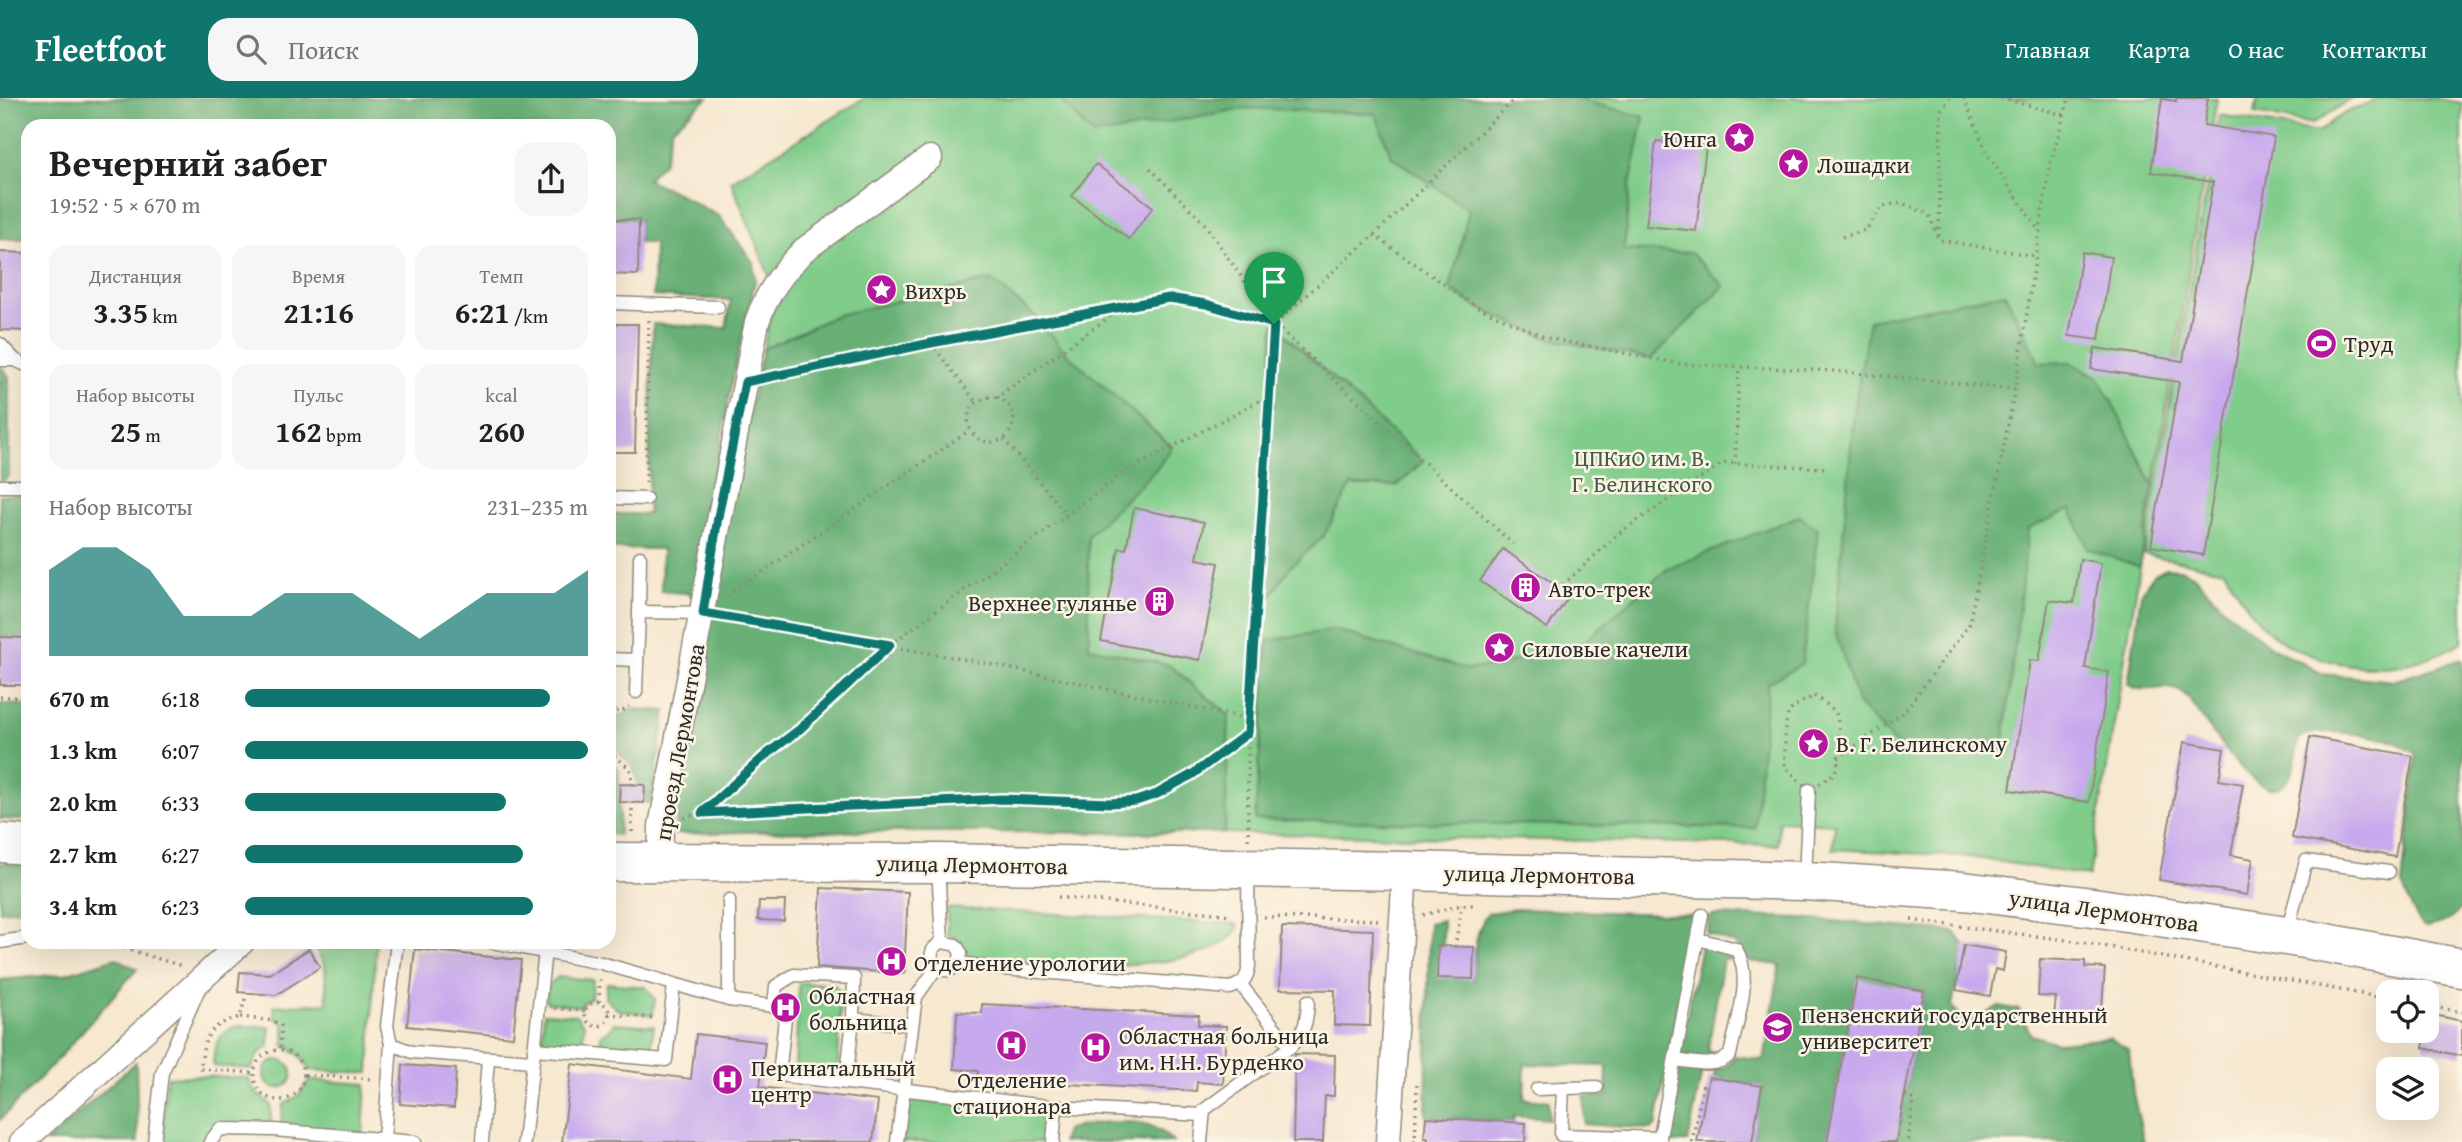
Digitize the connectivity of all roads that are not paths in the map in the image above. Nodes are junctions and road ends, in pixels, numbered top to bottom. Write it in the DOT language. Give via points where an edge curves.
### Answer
graph roads {
  1 [pos="930,158"];
  2 [pos="616,303"];
  3 [pos="718,307"];
  4 [pos="0,344"];
  5 [pos="0,360"];
  6 [pos="15,360"];
  7 [pos="21,363"];
  8 [pos="0,486"];
  9 [pos="21,486"];
  10 [pos="616,498"];
  11 [pos="646,499"];
  12 [pos="640,557"];
  13 [pos="639,612"];
  14 [pos="703,613"];
  15 [pos="616,659"];
  16 [pos="637,660"];
  17 [pos="636,692"];
  18 [pos="1809,790"];
  19 [pos="0,843"];
  20 [pos="21,844"];
  21 [pos="634,856"];
  22 [pos="1248,856"];
  23 [pos="938,863"];
  24 [pos="1405,871"];
  25 [pos="2389,872"];
  26 [pos="730,878"];
  27 [pos="1805,881"];
  28 [pos="1702,915"];
  29 [pos="2287,936"];
  30 [pos="21,939"];
  31 [pos="1698,939"];
  32 [pos="0,942"];
  33 [pos="942,942"];
  34 [pos="228,949"];
  35 [pos="396,949"];
  36 [pos="546,949"];
  37 [pos="556,949"];
  38 [pos="959,963"];
  39 [pos="937,967"];
  40 [pos="2462,968"];
  41 [pos="205,975"];
  42 [pos="674,984"];
  43 [pos="1241,985"];
  44 [pos="729,999"];
  45 [pos="1307,1001"];
  46 [pos="774,1005"];
  47 [pos="853,1019"];
  48 [pos="911,1025"];
  49 [pos="391,1044"];
  50 [pos="1290,1047"];
  51 [pos="533,1055"];
  52 [pos="488,1058"];
  53 [pos="1675,1060"];
  54 [pos="846,1083"];
  55 [pos="1597,1087"];
  56 [pos="1563,1088"];
  57 [pos="903,1089"];
  58 [pos="1537,1089"];
  59 [pos="1056,1107"];
  60 [pos="1203,1115"];
  61 [pos="274,1136"];
  62 [pos="384,1140"];
  63 [pos="1659,1140"];
  64 [pos="22,1142"];
  65 [pos="154,1142"];
  66 [pos="210,1142"];
  67 [pos="415,1142"];
  68 [pos="482,1142"];
  69 [pos="524,1142"];
  70 [pos="897,1142"];
  71 [pos="1053,1142"];
  72 [pos="1201,1142"];
  73 [pos="1388,1142"];
  1 -- 14 [label="street, проезд Лермонтова" via="789,265 762,307"];
  2 -- 3 [label="lane"];
  4 -- 6 [label="lane"];
  5 -- 6 [label="lane"];
  6 -- 7 [label="lane"];
  8 -- 9 [label="lane"];
  10 -- 11 [label="lane"];
  12 -- 13 [label="lane"];
  13 -- 14 [label="lane"];
  13 -- 16 [label="lane"];
  14 -- 21 [label="street, проезд Лермонтова" via="661,826"];
  15 -- 16 [label="lane"];
  16 -- 17 [label="lane"];
  18 -- 27 [label="lane"];
  19 -- 20 [label="main road"];
  21 -- 26 [label="main road, улица Лермонтова"];
  22 -- 23 [label="main road, улица Лермонтова"];
  22 -- 24 [label="main road, улица Лермонтова"];
  22 -- 43 [label="lane" via="1249,966"];
  23 -- 26 [label="main road, улица Лермонтова"];
  23 -- 33 [label="lane"];
  24 -- 27 [label="main road, улица Лермонтова"];
  24 -- 73 [label="street"];
  25 -- 29 [label="lane" via="2306,861"];
  26 -- 44 [label="lane"];
  27 -- 29 [label="main road, улица Лермонтова" via="1963,891"];
  28 -- 31 [label="lane"];
  29 -- 40 [label="main road, улица Лермонтова"];
  30 -- 32 [label="lane"];
  31 -- 53 [label="lane"];
  31 -- 53 [label="lane" via="1736,949 1743,961 1743,987 1730,1055 1707,1064"];
  33 -- 38 [label="lane" via="959,949"];
  33 -- 39 [label="lane" via="932,952"];
  34 -- 41 [label="street"];
  35 -- 49 [label="lane" via="387,1026"];
  36 -- 51 [label="lane"];
  37 -- 42 [label="lane"];
  38 -- 39 [label="lane" via="949,971"];
  38 -- 43 [label="lane" via="1230,988"];
  39 -- 48 [label="lane" via="916,997"];
  41 -- 64 [label="street"];
  41 -- 65 [label="lane" via="162,1073"];
  42 -- 44 [label="lane"];
  42 -- 51 [label="lane" via="666,1060"];
  43 -- 50 [label="lane"];
  44 -- 46 [label="lane"];
  45 -- 50 [label="lane" via="1305,1028"];
  46 -- 47 [label="lane" via="776,986 794,975 854,978"];
  46 -- 54 [label="lane" via="785,1018 782,1073"];
  47 -- 48 [label="lane"];
  47 -- 54 [label="lane"];
  48 -- 57 [label="lane"];
  49 -- 52 [label="lane" via="412,1052"];
  49 -- 62 [label="lane"];
  50 -- 60 [label="lane"];
  51 -- 52 [label="lane"];
  51 -- 69 [label="lane"];
  52 -- 68 [label="lane"];
  53 -- 63 [label="lane"];
  54 -- 57 [label="lane"];
  55 -- 56 [label="lane"];
  56 -- 58 [label="lane"];
  56 -- 63 [label="lane" via="1561,1135"];
  57 -- 59 [label="lane"];
  57 -- 70 [label="lane"];
  59 -- 60 [label="lane"];
  59 -- 71 [label="lane"];
  60 -- 72 [label="lane"];
  61 -- 62 [label="lane"];
  61 -- 66 [label="lane" via="220,1129"];
  62 -- 67 [label="lane"];
}
